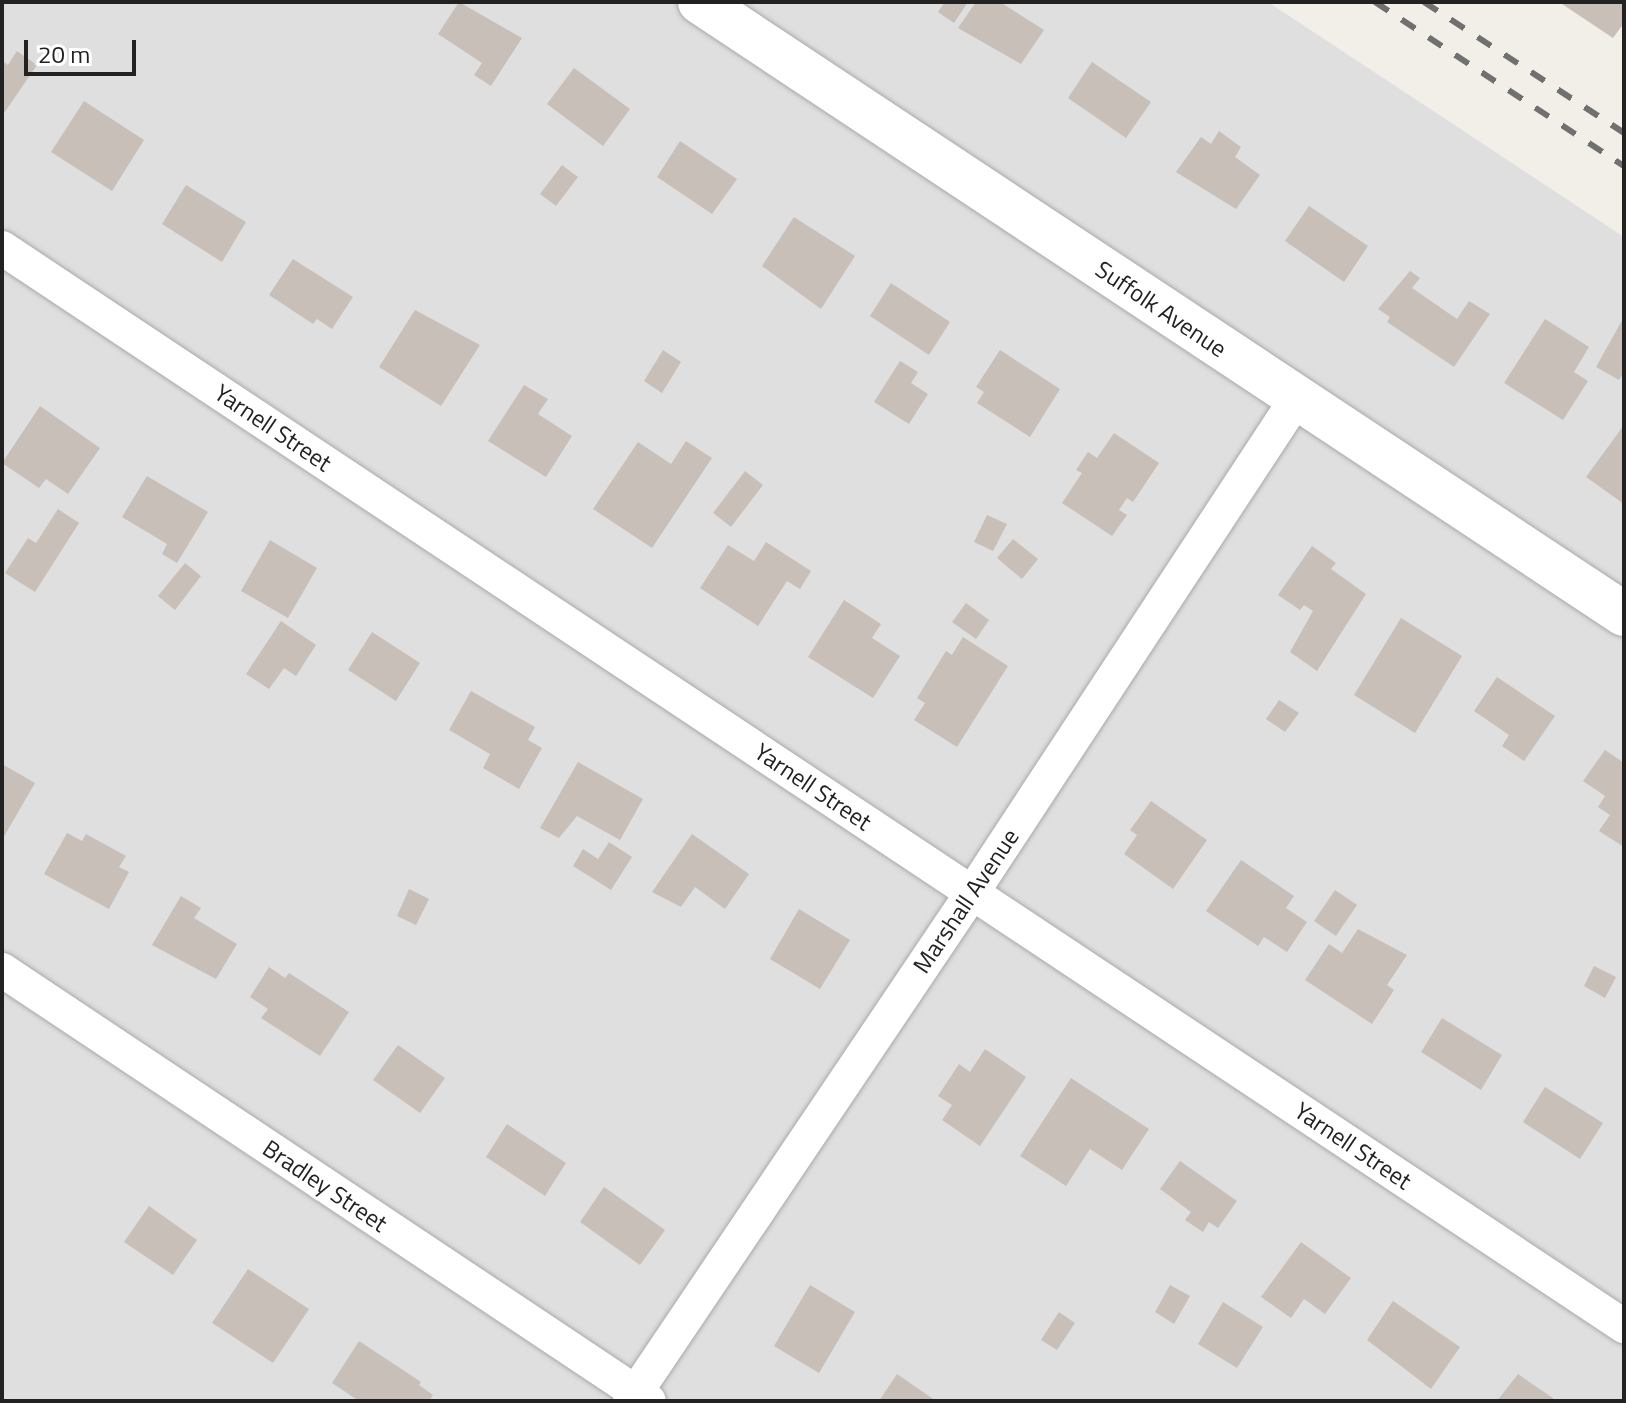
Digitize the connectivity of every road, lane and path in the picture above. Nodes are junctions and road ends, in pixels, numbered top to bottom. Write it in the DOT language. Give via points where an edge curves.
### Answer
graph roads {
  1 [pos="700,2"];
  2 [pos="2,248"];
  3 [pos="1297,398"];
  4 [pos="1624,614"];
  5 [pos="972,893"];
  6 [pos="2,970"];
  7 [pos="1624,1326"];
  8 [pos="638,1398"];
  1 -- 3 [label="street, Suffolk Avenue"];
  2 -- 5 [label="street, Yarnell Street"];
  3 -- 4 [label="street, Suffolk Avenue"];
  3 -- 5 [label="street, Marshall Avenue"];
  5 -- 7 [label="street, Yarnell Street"];
  5 -- 8 [label="street, Marshall Avenue"];
  6 -- 8 [label="street, Bradley Street"];
}
